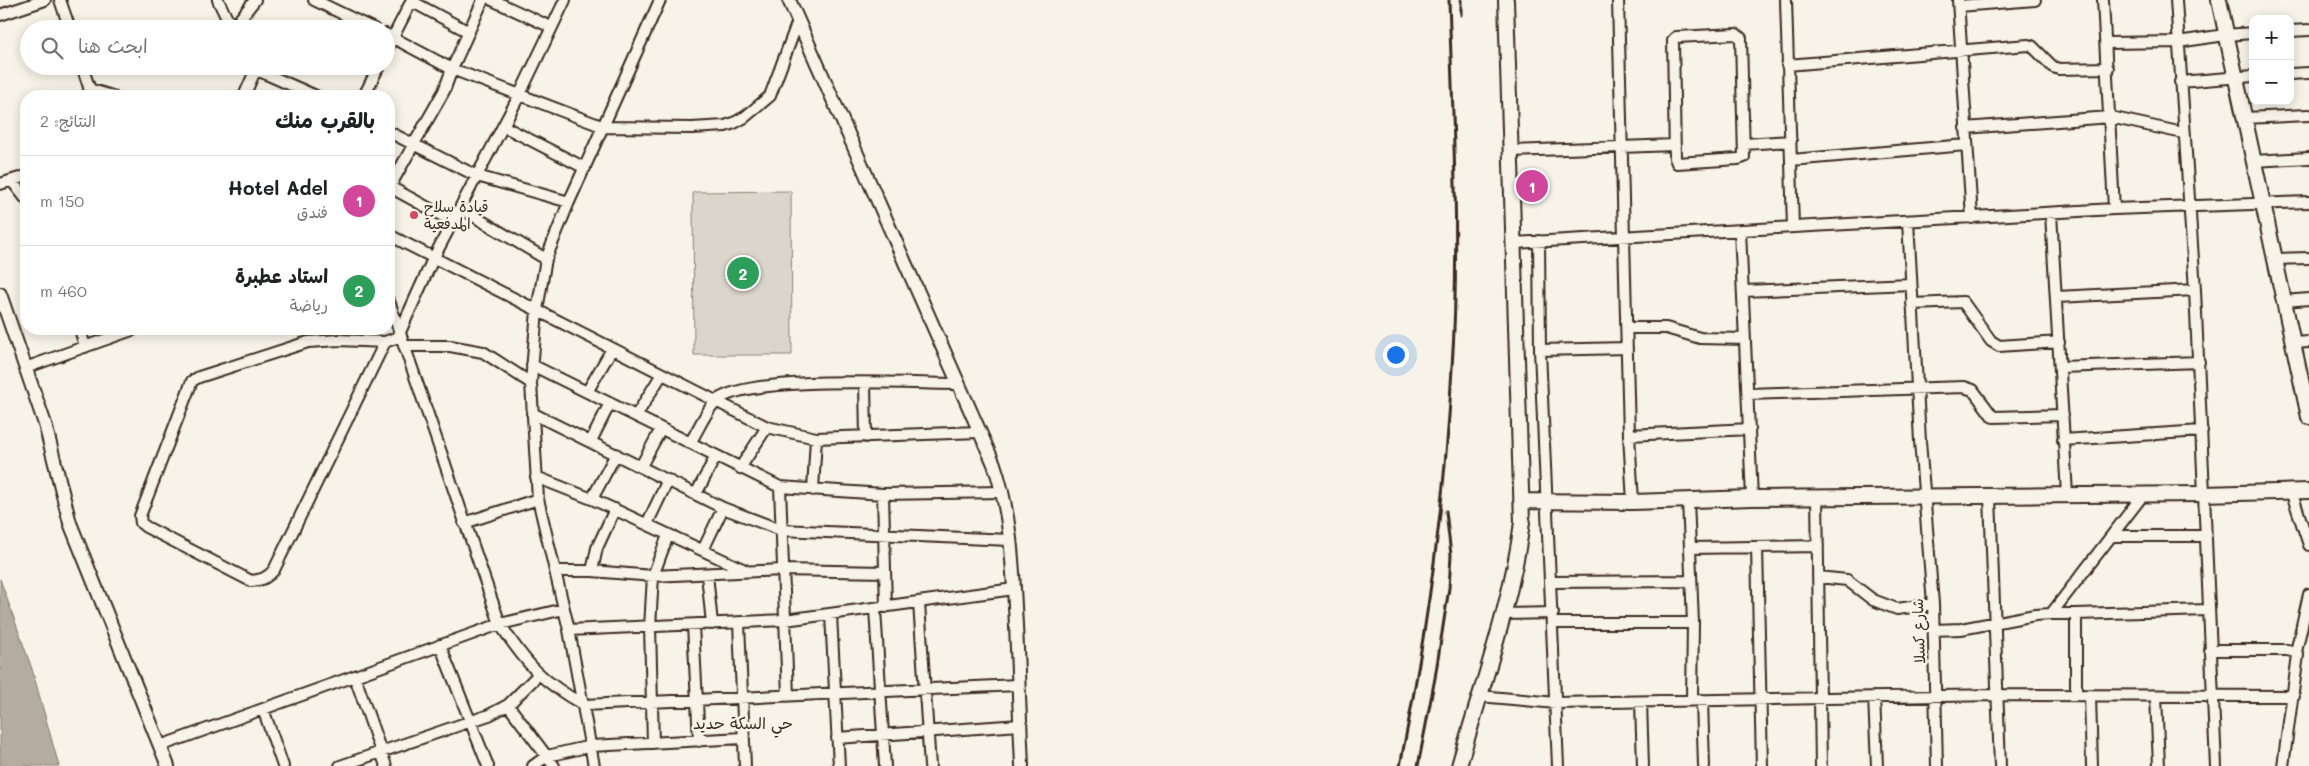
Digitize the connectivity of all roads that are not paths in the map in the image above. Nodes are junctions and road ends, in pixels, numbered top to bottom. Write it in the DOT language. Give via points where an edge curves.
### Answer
graph roads {
  1 [pos="45,0"];
  2 [pos="60,0"];
  3 [pos="218,0"];
  4 [pos="255,0"];
  5 [pos="314,0"];
  6 [pos="412,0"];
  7 [pos="484,0"];
  8 [pos="492,0"];
  9 [pos="565,0"];
  10 [pos="660,0"];
  11 [pos="789,0"];
  12 [pos="1506,0"];
  13 [pos="1618,0"];
  14 [pos="1786,0"];
  15 [pos="2035,0"];
  16 [pos="2104,0"];
  17 [pos="2176,0"];
  18 [pos="2219,0"];
  19 [pos="1959,3"];
  20 [pos="0,16"];
  21 [pos="67,20"];
  22 [pos="228,20"];
  23 [pos="239,20"];
  24 [pos="355,20"];
  25 [pos="798,21"];
  26 [pos="551,27"];
  27 [pos="395,28"];
  28 [pos="2309,30"];
  29 [pos="2294,31"];
  30 [pos="468,32"];
  31 [pos="2249,33"];
  32 [pos="2225,35"];
  33 [pos="395,39"];
  34 [pos="2107,42"];
  35 [pos="2178,42"];
  36 [pos="1960,52"];
  37 [pos="1787,66"];
  38 [pos="2108,68"];
  39 [pos="452,69"];
  40 [pos="2309,73"];
  41 [pos="2294,74"];
  42 [pos="85,75"];
  43 [pos="250,75"];
  44 [pos="268,75"];
  45 [pos="374,75"];
  46 [pos="2249,76"];
  47 [pos="2235,77"];
  48 [pos="2180,82"];
  49 [pos="89,90"];
  50 [pos="246,90"];
  51 [pos="302,90"];
  52 [pos="367,90"];
  53 [pos="520,94"];
  54 [pos="2309,115"];
  55 [pos="2110,117"];
  56 [pos="2244,118"];
  57 [pos="503,126"];
  58 [pos="604,127"];
  59 [pos="1965,128"];
  60 [pos="2183,132"];
  61 [pos="395,136"];
  62 [pos="1791,141"];
  63 [pos="1745,144"];
  64 [pos="1674,145"];
  65 [pos="1966,145"];
  66 [pos="413,146"];
  67 [pos="1623,147"];
  68 [pos="1512,151"];
  69 [pos="2309,158"];
  70 [pos="1791,160"];
  71 [pos="2253,161"];
  72 [pos="585,168"];
  73 [pos="477,176"];
  74 [pos="395,177"];
  75 [pos="20,178"];
  76 [pos="12,181"];
  77 [pos="0,184"];
  78 [pos="395,190"];
  79 [pos="20,191"];
  80 [pos="569,202"];
  81 [pos="2309,202"];
  82 [pos="2262,204"];
  83 [pos="2188,206"];
  84 [pos="460,208"];
  85 [pos="2114,209"];
  86 [pos="2051,213"];
  87 [pos="1972,218"];
  88 [pos="1908,221"];
  89 [pos="454,222"];
  90 [pos="1793,227"];
  91 [pos="1740,230"];
  92 [pos="1624,235"];
  93 [pos="395,240"];
  94 [pos="1539,241"];
  95 [pos="1513,243"];
  96 [pos="2309,258"];
  97 [pos="546,259"];
  98 [pos="2274,259"];
  99 [pos="433,260"];
  100 [pos="1911,284"];
  101 [pos="2195,290"];
  102 [pos="1744,291"];
  103 [pos="0,294"];
  104 [pos="2057,297"];
  105 [pos="2309,299"];
  106 [pos="2284,301"];
  107 [pos="1912,304"];
  108 [pos="537,310"];
  109 [pos="395,318"];
  110 [pos="1627,328"];
  111 [pos="82,335"];
  112 [pos="117,335"];
  113 [pos="402,338"];
  114 [pos="1745,339"];
  115 [pos="385,342"];
  116 [pos="2059,342"];
  117 [pos="2309,342"];
  118 [pos="2292,343"];
  119 [pos="85,346"];
  120 [pos="1627,348"];
  121 [pos="612,349"];
  122 [pos="1540,350"];
  123 [pos="2199,362"];
  124 [pos="532,364"];
  125 [pos="25,368"];
  126 [pos="2061,368"];
  127 [pos="662,374"];
  128 [pos="531,383"];
  129 [pos="865,384"];
  130 [pos="957,384"];
  131 [pos="2305,384"];
  132 [pos="1917,389"];
  133 [pos="587,392"];
  134 [pos="1748,394"];
  135 [pos="716,401"];
  136 [pos="610,403"];
  137 [pos="532,413"];
  138 [pos="2063,415"];
  139 [pos="636,416"];
  140 [pos="2309,417"];
  141 [pos="767,427"];
  142 [pos="661,429"];
  143 [pos="1750,430"];
  144 [pos="2202,431"];
  145 [pos="979,432"];
  146 [pos="1629,435"];
  147 [pos="866,437"];
  148 [pos="816,438"];
  149 [pos="2064,440"];
  150 [pos="591,441"];
  151 [pos="690,443"];
  152 [pos="616,454"];
  153 [pos="716,456"];
  154 [pos="640,466"];
  155 [pos="740,468"];
  156 [pos="536,477"];
  157 [pos="668,480"];
  158 [pos="780,488"];
  159 [pos="813,490"];
  160 [pos="2302,490"];
  161 [pos="1003,492"];
  162 [pos="696,494"];
  163 [pos="883,494"];
  164 [pos="2203,494"];
  165 [pos="2066,495"];
  166 [pos="2143,495"];
  167 [pos="1924,496"];
  168 [pos="1990,496"];
  169 [pos="1818,497"];
  170 [pos="1752,498"];
  171 [pos="538,499"];
  172 [pos="592,499"];
  173 [pos="1688,499"];
  174 [pos="1522,501"];
  175 [pos="1546,501"];
  176 [pos="1633,502"];
  177 [pos="723,508"];
  178 [pos="615,509"];
  179 [pos="464,523"];
  180 [pos="647,524"];
  181 [pos="781,530"];
  182 [pos="668,534"];
  183 [pos="884,534"];
  184 [pos="2113,536"];
  185 [pos="2205,536"];
  186 [pos="1010,540"];
  187 [pos="2309,545"];
  188 [pos="1818,546"];
  189 [pos="1757,547"];
  190 [pos="1690,548"];
  191 [pos="702,550"];
  192 [pos="782,570"];
  193 [pos="556,571"];
  194 [pos="592,571"];
  195 [pos="748,571"];
  196 [pos="885,572"];
  197 [pos="707,574"];
  198 [pos="654,576"];
  199 [pos="1818,577"];
  200 [pos="1691,581"];
  201 [pos="1552,582"];
  202 [pos="1014,589"];
  203 [pos="2309,594"];
  204 [pos="920,602"];
  205 [pos="1933,604"];
  206 [pos="886,607"];
  207 [pos="564,609"];
  208 [pos="875,609"];
  209 [pos="2208,610"];
  210 [pos="1502,614"];
  211 [pos="2051,614"];
  212 [pos="2076,614"];
  213 [pos="831,615"];
  214 [pos="1553,618"];
  215 [pos="784,620"];
  216 [pos="739,623"];
  217 [pos="1692,623"];
  218 [pos="500,624"];
  219 [pos="712,624"];
  220 [pos="1994,624"];
  221 [pos="693,625"];
  222 [pos="650,627"];
  223 [pos="569,630"];
  224 [pos="1933,630"];
  225 [pos="440,645"];
  226 [pos="2210,650"];
  227 [pos="2296,652"];
  228 [pos="538,675"];
  229 [pos="355,676"];
  230 [pos="1018,685"];
  231 [pos="925,689"];
  232 [pos="881,691"];
  233 [pos="834,693"];
  234 [pos="1997,695"];
  235 [pos="2076,695"];
  236 [pos="2212,695"];
  237 [pos="788,696"];
  238 [pos="1479,696"];
  239 [pos="1935,696"];
  240 [pos="2090,696"];
  241 [pos="2156,696"];
  242 [pos="2294,696"];
  243 [pos="1874,697"];
  244 [pos="742,698"];
  245 [pos="1761,698"];
  246 [pos="1820,698"];
  247 [pos="696,700"];
  248 [pos="1697,700"];
  249 [pos="652,702"];
  250 [pos="1641,702"];
  251 [pos="1556,703"];
  252 [pos="508,705"];
  253 [pos="584,705"];
  254 [pos="263,709"];
  255 [pos="469,723"];
  256 [pos="1020,725"];
  257 [pos="928,731"];
  258 [pos="883,734"];
  259 [pos="743,738"];
  260 [pos="837,738"];
  261 [pos="699,741"];
  262 [pos="653,743"];
  263 [pos="160,746"];
  264 [pos="591,746"];
  265 [pos="380,751"];
  266 [pos="547,756"];
  267 [pos="168,766"];
  268 [pos="283,766"];
  269 [pos="340,766"];
  270 [pos="386,766"];
  271 [pos="488,766"];
  272 [pos="533,766"];
  273 [pos="554,766"];
  274 [pos="594,766"];
  275 [pos="745,766"];
  276 [pos="839,766"];
  277 [pos="884,766"];
  278 [pos="930,766"];
  279 [pos="1022,766"];
  280 [pos="1458,766"];
  281 [pos="1558,766"];
  282 [pos="1643,766"];
  283 [pos="1704,766"];
  284 [pos="1762,766"];
  285 [pos="1821,766"];
  286 [pos="1878,766"];
  287 [pos="1938,766"];
  288 [pos="2000,766"];
  289 [pos="2092,766"];
  290 [pos="2159,766"];
  291 [pos="2216,766"];
  292 [pos="2283,766"];
  1 -- 20 [label="street"];
  2 -- 21 [label="street"];
  3 -- 22 [label="street"];
  4 -- 23 [label="street"];
  5 -- 24 [label="street"];
  6 -- 27 [label="street"];
  6 -- 30 [label="street"];
  7 -- 30 [label="street"];
  8 -- 26 [label="street"];
  9 -- 26 [label="street"];
  10 -- 58 [label="street"];
  11 -- 25 [label="street"];
  12 -- 68 [label="main road"];
  13 -- 67 [label="street"];
  14 -- 37 [label="street"];
  15 -- 19 [label="street"];
  16 -- 34 [label="street"];
  17 -- 35 [label="street"];
  18 -- 32 [label="main road"];
  19 -- 36 [label="street"];
  25 -- 58 [label="street" via="770,96 745,118 710,128"];
  25 -- 130 [label="street"];
  26 -- 53 [label="street"];
  28 -- 29 [label="street"];
  30 -- 39 [label="street"];
  31 -- 32 [label="street"];
  32 -- 35 [label="street"];
  32 -- 47 [label="main road"];
  33 -- 39 [label="street"];
  34 -- 35 [label="street"];
  34 -- 38 [label="street"];
  35 -- 48 [label="street"];
  36 -- 37 [label="street"];
  36 -- 38 [label="street" via="2028,45 2059,69"];
  36 -- 59 [label="street"];
  37 -- 62 [label="street"];
  38 -- 55 [label="street"];
  39 -- 53 [label="street"];
  39 -- 66 [label="street" via="444,91"];
  40 -- 41 [label="street"];
  42 -- 49 [label="street"];
  43 -- 50 [label="street"];
  44 -- 51 [label="street"];
  45 -- 52 [label="street"];
  46 -- 47 [label="street"];
  47 -- 48 [label="street"];
  47 -- 56 [label="main road"];
  48 -- 60 [label="street"];
  53 -- 57 [label="street"];
  53 -- 58 [label="street"];
  54 -- 56 [label="street"];
  55 -- 59 [label="street"];
  55 -- 60 [label="street"];
  55 -- 85 [label="street"];
  56 -- 71 [label="main road"];
  57 -- 72 [label="street"];
  57 -- 73 [label="street"];
  58 -- 72 [label="street"];
  59 -- 65 [label="street"];
  60 -- 83 [label="street"];
  61 -- 66 [label="street"];
  62 -- 63 [label="street"];
  62 -- 70 [label="street"];
  63 -- 64 [label="street" via="1741,158 1680,164 1675,161"];
  63 -- 64 [label="street" via="1741,38 1736,34 1676,37 1673,40"];
  64 -- 67 [label="street"];
  65 -- 70 [label="street"];
  65 -- 87 [label="street"];
  66 -- 73 [label="street"];
  66 -- 74 [label="street"];
  67 -- 68 [label="street"];
  67 -- 92 [label="street"];
  68 -- 95 [label="main road"];
  69 -- 71 [label="street"];
  70 -- 90 [label="street"];
  71 -- 82 [label="main road"];
  72 -- 80 [label="street"];
  73 -- 80 [label="street"];
  73 -- 84 [label="street"];
  75 -- 76 [label="street"];
  76 -- 77 [label="street"];
  76 -- 79 [label="street"];
  78 -- 89 [label="street"];
  80 -- 97 [label="street"];
  81 -- 82 [label="street"];
  82 -- 83 [label="street"];
  82 -- 98 [label="main road"];
  83 -- 85 [label="street"];
  83 -- 101 [label="street"];
  84 -- 89 [label="street"];
  84 -- 97 [label="street"];
  85 -- 86 [label="street"];
  86 -- 87 [label="street"];
  86 -- 104 [label="street"];
  87 -- 88 [label="street"];
  88 -- 90 [label="street"];
  88 -- 100 [label="street, شارع كسلا"];
  89 -- 99 [label="street"];
  90 -- 91 [label="street"];
  91 -- 92 [label="street"];
  91 -- 102 [label="street"];
  92 -- 94 [label="street"];
  92 -- 110 [label="street"];
  93 -- 99 [label="street"];
  94 -- 95 [label="street"];
  94 -- 122 [label="street"];
  95 -- 174 [label="main road"];
  96 -- 98 [label="street"];
  97 -- 108 [label="street"];
  98 -- 106 [label="main road"];
  99 -- 108 [label="street"];
  99 -- 113 [label="street"];
  100 -- 102 [label="street"];
  100 -- 107 [label="street, شارع كسلا"];
  101 -- 104 [label="street"];
  101 -- 123 [label="street"];
  102 -- 114 [label="street"];
  103 -- 125 [label="street"];
  104 -- 116 [label="street"];
  105 -- 106 [label="street"];
  106 -- 118 [label="main road"];
  107 -- 116 [label="street" via="1963,302 1991,342 1999,346"];
  107 -- 132 [label="street, شارع كسلا"];
  108 -- 121 [label="street"];
  108 -- 124 [label="street"];
  109 -- 113 [label="street"];
  110 -- 114 [label="street" via="1666,328 1700,338"];
  110 -- 120 [label="street"];
  111 -- 119 [label="street"];
  112 -- 119 [label="street"];
  113 -- 115 [label="street"];
  113 -- 128 [label="street" via="483,352"];
  113 -- 179 [label="street"];
  114 -- 134 [label="street"];
  115 -- 115 [label="street" via="268,577 251,580 141,523 140,516 192,381 308,342"];
  116 -- 126 [label="street"];
  117 -- 118 [label="street"];
  118 -- 131 [label="main road"];
  119 -- 125 [label="street"];
  120 -- 122 [label="street"];
  120 -- 146 [label="street"];
  121 -- 127 [label="street"];
  121 -- 133 [label="street"];
  122 -- 175 [label="street"];
  123 -- 126 [label="street"];
  123 -- 144 [label="street"];
  124 -- 128 [label="street"];
  124 -- 133 [label="street"];
  125 -- 263 [label="street" via="45,424 70,523"];
  126 -- 138 [label="street"];
  127 -- 135 [label="street"];
  127 -- 139 [label="street"];
  128 -- 137 [label="street"];
  129 -- 130 [label="street"];
  129 -- 135 [label="street" via="763,386"];
  129 -- 147 [label="street"];
  130 -- 145 [label="street"];
  131 -- 140 [label="main road"];
  132 -- 134 [label="street"];
  132 -- 138 [label="street" via="1968,387 1993,417 1998,418"];
  132 -- 167 [label="street, شارع كسلا"];
  133 -- 136 [label="street"];
  134 -- 143 [label="street"];
  135 -- 141 [label="street"];
  135 -- 151 [label="street"];
  136 -- 139 [label="street"];
  136 -- 150 [label="street"];
  137 -- 150 [label="street"];
  137 -- 156 [label="street"];
  138 -- 149 [label="street"];
  139 -- 142 [label="street"];
  141 -- 148 [label="street"];
  141 -- 155 [label="street"];
  142 -- 151 [label="street"];
  142 -- 154 [label="street"];
  143 -- 146 [label="street"];
  143 -- 170 [label="street"];
  144 -- 149 [label="street"];
  144 -- 164 [label="street"];
  145 -- 147 [label="street"];
  145 -- 161 [label="street"];
  146 -- 176 [label="street"];
  147 -- 148 [label="street"];
  148 -- 159 [label="street"];
  149 -- 165 [label="street"];
  150 -- 152 [label="street"];
  151 -- 153 [label="street"];
  152 -- 154 [label="street"];
  152 -- 172 [label="street"];
  153 -- 155 [label="street"];
  153 -- 162 [label="street"];
  154 -- 157 [label="street"];
  155 -- 158 [label="street"];
  156 -- 171 [label="street"];
  156 -- 172 [label="street"];
  157 -- 162 [label="street"];
  157 -- 180 [label="street"];
  158 -- 159 [label="street"];
  158 -- 181 [label="street"];
  159 -- 163 [label="street"];
  160 -- 164 [label="main road"];
  160 -- 187 [label="street"];
  161 -- 163 [label="street"];
  161 -- 186 [label="street"];
  162 -- 177 [label="street"];
  163 -- 183 [label="street"];
  164 -- 166 [label="main road"];
  164 -- 185 [label="street"];
  165 -- 166 [label="main road"];
  165 -- 168 [label="main road"];
  166 -- 184 [label="street"];
  167 -- 168 [label="main road"];
  167 -- 169 [label="main road"];
  167 -- 205 [label="street, شارع كسلا"];
  168 -- 220 [label="street"];
  169 -- 170 [label="main road"];
  169 -- 188 [label="street"];
  170 -- 173 [label="main road"];
  171 -- 179 [label="street"];
  171 -- 193 [label="street"];
  172 -- 178 [label="street"];
  173 -- 176 [label="main road"];
  173 -- 190 [label="street"];
  174 -- 175 [label="main road"];
  174 -- 210 [label="main road" via="1519,543"];
  175 -- 176 [label="main road"];
  175 -- 201 [label="street"];
  177 -- 181 [label="street"];
  177 -- 191 [label="street"];
  178 -- 180 [label="street"];
  178 -- 194 [label="street" via="597,548"];
  179 -- 218 [label="street"];
  180 -- 182 [label="street"];
  181 -- 183 [label="street"];
  181 -- 192 [label="street"];
  182 -- 191 [label="street"];
  182 -- 198 [label="street"];
  183 -- 186 [label="street"];
  183 -- 196 [label="street"];
  184 -- 185 [label="street"];
  184 -- 211 [label="street"];
  185 -- 209 [label="street"];
  186 -- 202 [label="street"];
  188 -- 189 [label="street"];
  188 -- 199 [label="street"];
  189 -- 190 [label="street"];
  189 -- 245 [label="street"];
  190 -- 200 [label="street"];
  191 -- 195 [label="street"];
  192 -- 195 [label="street"];
  192 -- 196 [label="street"];
  192 -- 215 [label="street"];
  193 -- 194 [label="street"];
  193 -- 207 [label="street"];
  194 -- 198 [label="street"];
  195 -- 197 [label="street"];
  196 -- 206 [label="street"];
  197 -- 198 [label="street"];
  197 -- 219 [label="street"];
  198 -- 222 [label="street"];
  199 -- 205 [label="street" via="1847,580 1874,600 1897,609"];
  199 -- 246 [label="street"];
  200 -- 201 [label="street"];
  200 -- 217 [label="street"];
  201 -- 214 [label="street"];
  202 -- 204 [label="street"];
  202 -- 230 [label="street"];
  203 -- 227 [label="street"];
  204 -- 206 [label="street"];
  204 -- 231 [label="street"];
  205 -- 224 [label="street, شارع كسلا"];
  206 -- 208 [label="street"];
  207 -- 218 [label="street"];
  207 -- 223 [label="street"];
  208 -- 213 [label="street"];
  208 -- 232 [label="street"];
  209 -- 212 [label="street"];
  209 -- 226 [label="street"];
  210 -- 214 [label="street"];
  210 -- 238 [label="main road"];
  211 -- 212 [label="street"];
  211 -- 220 [label="street"];
  212 -- 235 [label="street"];
  213 -- 215 [label="street"];
  213 -- 233 [label="street"];
  214 -- 217 [label="street"];
  214 -- 251 [label="street"];
  215 -- 216 [label="street"];
  215 -- 237 [label="street"];
  216 -- 219 [label="street"];
  216 -- 244 [label="street"];
  217 -- 248 [label="street"];
  218 -- 225 [label="street"];
  218 -- 228 [label="street"];
  219 -- 221 [label="street"];
  220 -- 224 [label="street"];
  220 -- 234 [label="street"];
  221 -- 222 [label="street"];
  221 -- 247 [label="street"];
  222 -- 223 [label="street"];
  222 -- 249 [label="street"];
  223 -- 253 [label="street"];
  224 -- 239 [label="street, شارع كسلا"];
  225 -- 229 [label="street"];
  225 -- 255 [label="street"];
  226 -- 227 [label="street"];
  226 -- 236 [label="street"];
  227 -- 242 [label="street"];
  228 -- 252 [label="street"];
  228 -- 253 [label="street"];
  229 -- 254 [label="street"];
  229 -- 265 [label="street"];
  230 -- 231 [label="street"];
  230 -- 256 [label="street"];
  231 -- 232 [label="street"];
  231 -- 257 [label="street"];
  232 -- 233 [label="street"];
  232 -- 258 [label="street"];
  233 -- 237 [label="street"];
  233 -- 260 [label="street"];
  234 -- 235 [label="street"];
  234 -- 239 [label="street"];
  234 -- 288 [label="street"];
  235 -- 240 [label="street"];
  236 -- 241 [label="street"];
  236 -- 242 [label="street"];
  236 -- 291 [label="street"];
  237 -- 244 [label="street"];
  238 -- 251 [label="street"];
  238 -- 280 [label="main road"];
  239 -- 243 [label="street"];
  239 -- 287 [label="street, شارع كسلا"];
  240 -- 241 [label="street"];
  240 -- 289 [label="street"];
  241 -- 290 [label="street"];
  242 -- 292 [label="street"];
  243 -- 246 [label="street"];
  243 -- 286 [label="street"];
  244 -- 247 [label="street"];
  244 -- 259 [label="street"];
  245 -- 246 [label="street"];
  245 -- 248 [label="street"];
  245 -- 284 [label="street"];
  246 -- 285 [label="street"];
  247 -- 249 [label="street"];
  247 -- 261 [label="street"];
  248 -- 250 [label="street"];
  248 -- 283 [label="street"];
  249 -- 253 [label="street"];
  249 -- 262 [label="street"];
  250 -- 251 [label="street"];
  250 -- 282 [label="street"];
  251 -- 281 [label="street"];
  252 -- 255 [label="street"];
  252 -- 266 [label="street"];
  253 -- 264 [label="street"];
  254 -- 263 [label="street"];
  254 -- 268 [label="street"];
  255 -- 265 [label="street"];
  255 -- 271 [label="street"];
  256 -- 257 [label="street"];
  256 -- 279 [label="street"];
  257 -- 258 [label="street"];
  257 -- 278 [label="street"];
  258 -- 260 [label="street"];
  258 -- 277 [label="street"];
  259 -- 261 [label="street"];
  259 -- 275 [label="street"];
  260 -- 276 [label="street"];
  261 -- 262 [label="street"];
  262 -- 264 [label="street"];
  263 -- 267 [label="street"];
  264 -- 266 [label="street"];
  264 -- 274 [label="street"];
  265 -- 269 [label="street"];
  265 -- 270 [label="street"];
  266 -- 272 [label="street"];
  266 -- 273 [label="street"];
}
